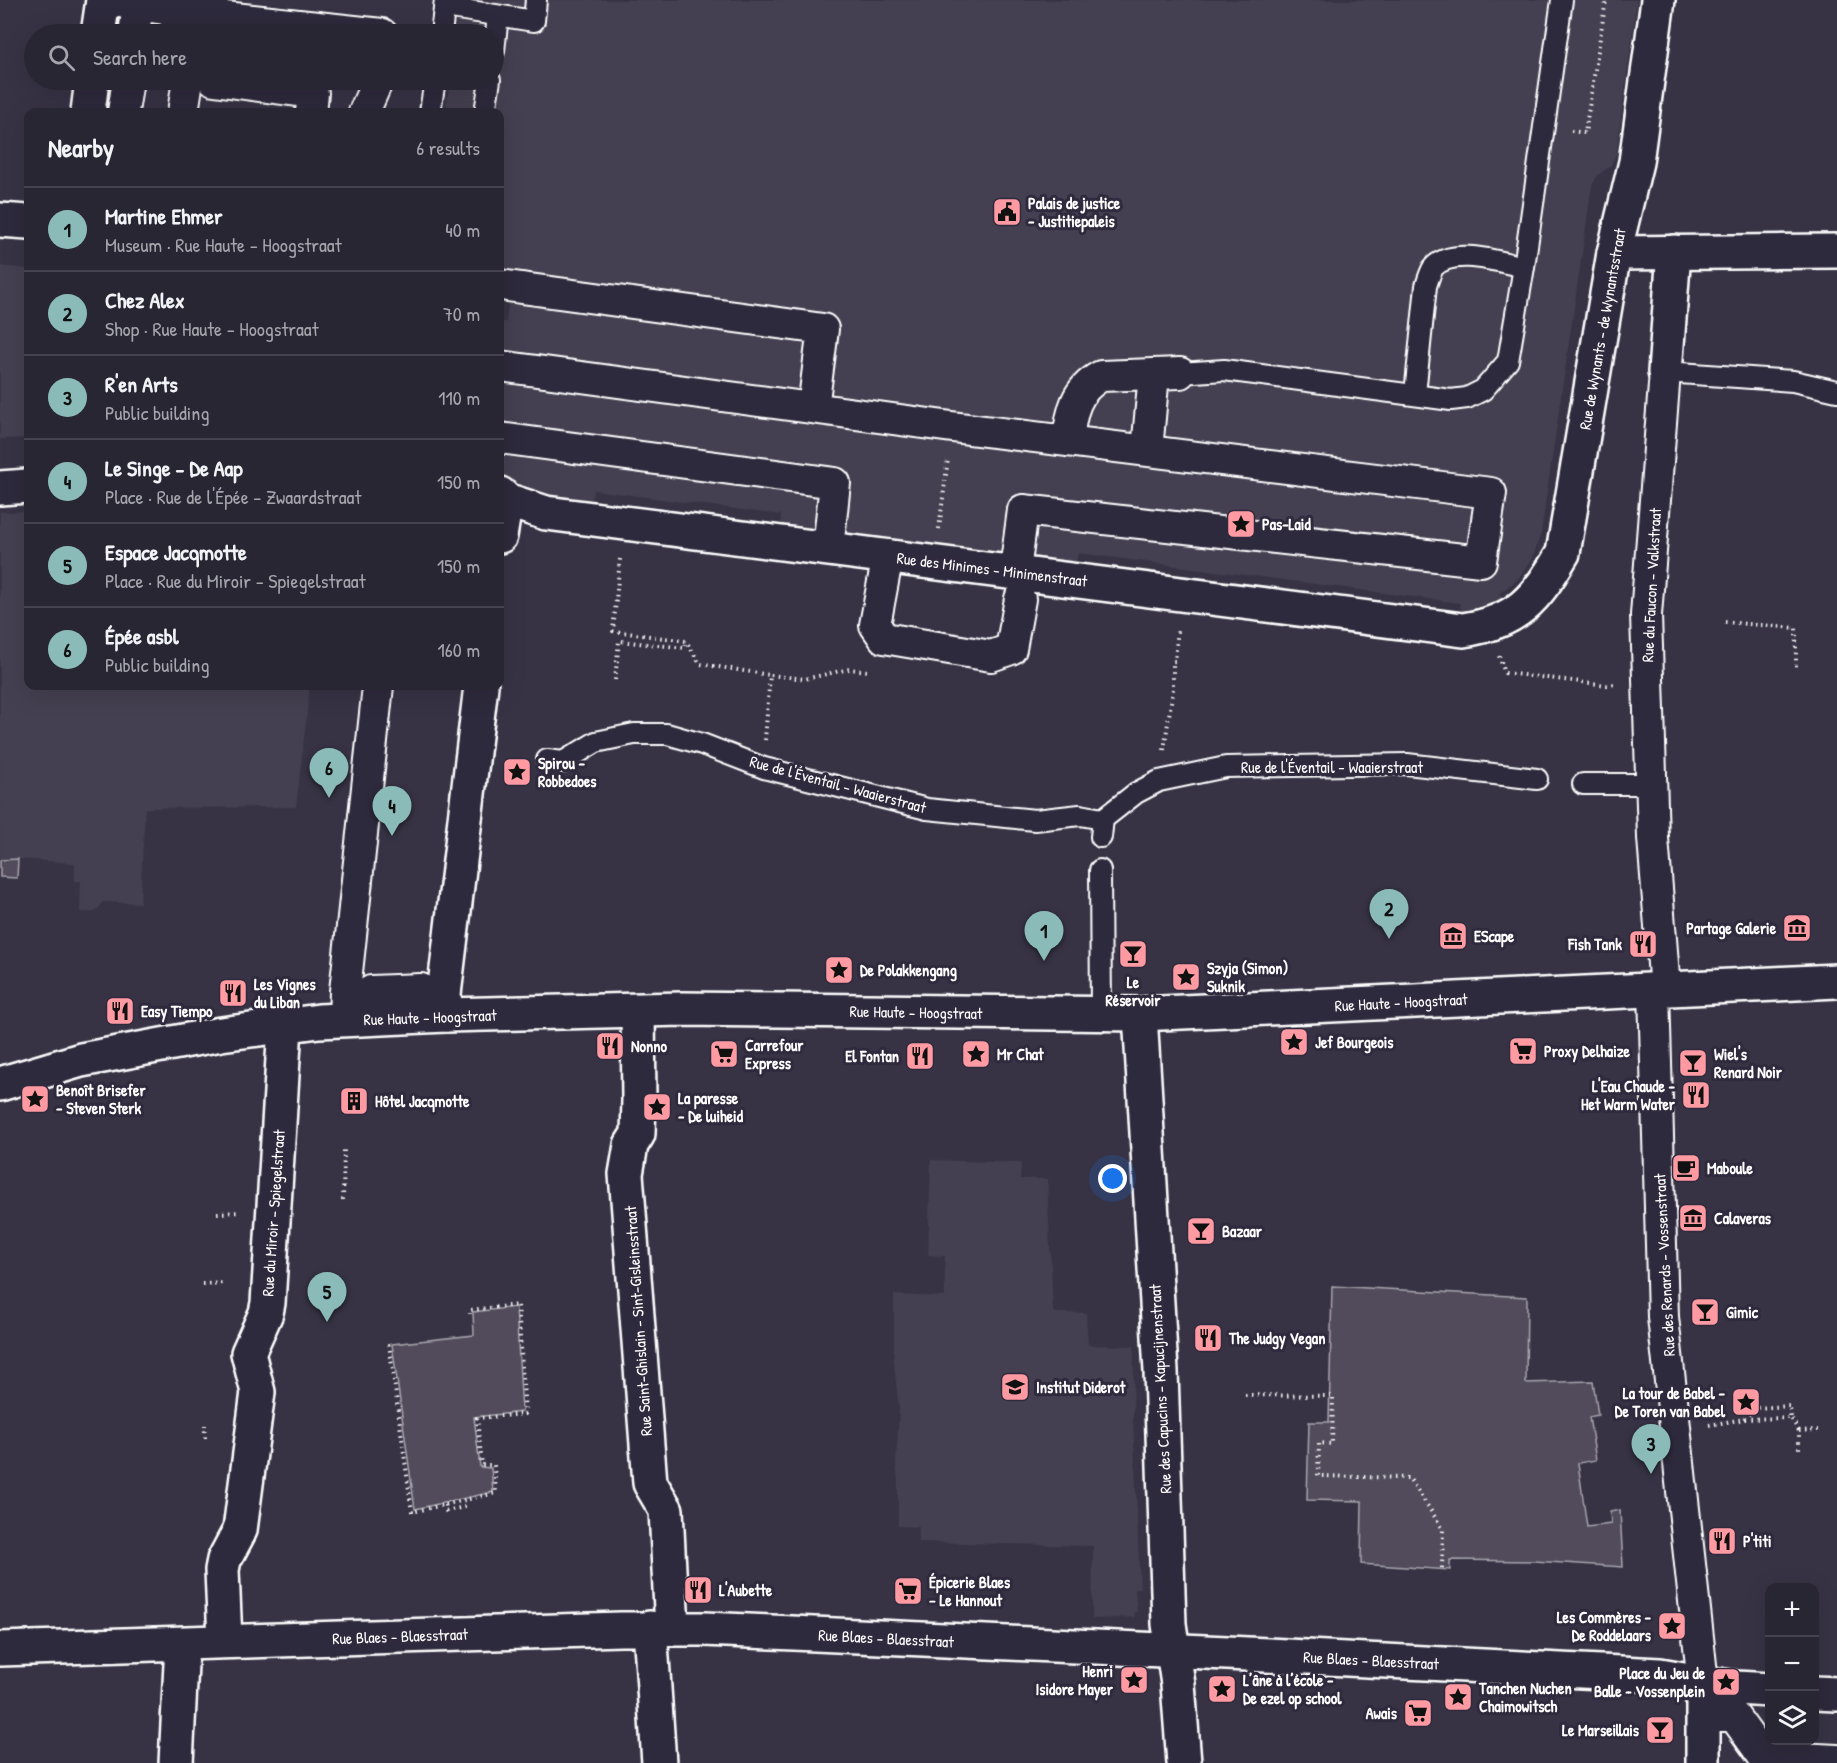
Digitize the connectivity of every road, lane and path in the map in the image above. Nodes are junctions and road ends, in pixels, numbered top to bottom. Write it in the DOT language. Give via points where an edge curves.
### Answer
graph roads {
  1 [pos="536,0"];
  2 [pos="1562,0"];
  3 [pos="1605,0"];
  4 [pos="1658,0"];
  5 [pos="122,3"];
  6 [pos="445,4"];
  7 [pos="498,16"];
  8 [pos="106,24"];
  9 [pos="130,24"];
  10 [pos="196,24"];
  11 [pos="442,24"];
  12 [pos="497,24"];
  13 [pos="91,90"];
  14 [pos="126,90"];
  15 [pos="186,90"];
  16 [pos="290,90"];
  17 [pos="433,90"];
  18 [pos="488,90"];
  19 [pos="88,108"];
  20 [pos="124,108"];
  21 [pos="184,108"];
  22 [pos="311,108"];
  23 [pos="431,108"];
  24 [pos="486,108"];
  25 [pos="1587,118"];
  26 [pos="0,220"];
  27 [pos="24,222"];
  28 [pos="1837,251"];
  29 [pos="1674,252"];
  30 [pos="1614,253"];
  31 [pos="1524,267"];
  32 [pos="504,286"];
  33 [pos="504,367"];
  34 [pos="1665,372"];
  35 [pos="1167,373"];
  36 [pos="1837,391"];
  37 [pos="1415,394"];
  38 [pos="813,408"];
  39 [pos="504,439"];
  40 [pos="1068,440"];
  41 [pos="1147,450"];
  42 [pos="948,455"];
  43 [pos="24,486"];
  44 [pos="0,488"];
  45 [pos="504,497"];
  46 [pos="941,516"];
  47 [pos="828,549"];
  48 [pos="888,555"];
  49 [pos="621,557"];
  50 [pos="1018,585"];
  51 [pos="1725,622"];
  52 [pos="884,638"];
  53 [pos="1493,640"];
  54 [pos="686,641"];
  55 [pos="1173,661"];
  56 [pos="1796,669"];
  57 [pos="770,675"];
  58 [pos="615,680"];
  59 [pos="1607,685"];
  60 [pos="378,690"];
  61 [pos="481,690"];
  62 [pos="766,733"];
  63 [pos="1166,734"];
  64 [pos="547,760"];
  65 [pos="1537,778"];
  66 [pos="1583,784"];
  67 [pos="1651,784"];
  68 [pos="1100,870"];
  69 [pos="1837,981"];
  70 [pos="1659,990"];
  71 [pos="440,1005"];
  72 [pos="350,1010"];
  73 [pos="638,1011"];
  74 [pos="1101,1014"];
  75 [pos="1140,1014"];
  76 [pos="285,1026"];
  77 [pos="0,1084"];
  78 [pos="344,1149"];
  79 [pos="343,1200"];
  80 [pos="226,1283"];
  81 [pos="201,1284"];
  82 [pos="470,1314"];
  83 [pos="388,1344"];
  84 [pos="1245,1395"];
  85 [pos="1791,1418"];
  86 [pos="1744,1419"];
  87 [pos="205,1425"];
  88 [pos="1676,1428"];
  89 [pos="1818,1430"];
  90 [pos="1799,1431"];
  91 [pos="205,1438"];
  92 [pos="1799,1450"];
  93 [pos="445,1505"];
  94 [pos="469,1506"];
  95 [pos="1442,1570"];
  96 [pos="661,1629"];
  97 [pos="225,1641"];
  98 [pos="182,1644"];
  99 [pos="0,1649"];
  100 [pos="1173,1651"];
  101 [pos="1702,1683"];
  102 [pos="1765,1689"];
  103 [pos="1819,1693"];
  104 [pos="1837,1694"];
  105 [pos="1727,1711"];
  106 [pos="1766,1759"];
  107 [pos="1837,1760"];
  108 [pos="176,1763"];
  109 [pos="658,1763"];
  110 [pos="1184,1763"];
  111 [pos="1703,1763"];
  1 -- 7 [label="lane" via="534,21"];
  2 -- 31 [label="lane"];
  3 -- 25 [label="path"];
  4 -- 30 [label="street, Rue de Wynants - de Wynantsstraat" via="1636,162"];
  5 -- 8 [label="street"];
  5 -- 9 [label="street"];
  5 -- 10 [label="street"];
  6 -- 7 [label="lane"];
  6 -- 11 [label="lane"];
  7 -- 12 [label="lane"];
  13 -- 19 [label="street"];
  14 -- 20 [label="street"];
  15 -- 21 [label="street"];
  16 -- 22 [label="street" via="313,93"];
  17 -- 23 [label="lane"];
  18 -- 24 [label="lane"];
  26 -- 27 [label="street"];
  28 -- 29 [label="street"];
  29 -- 30 [label="street"];
  29 -- 34 [label="street, Rue du Faucon - Valkstraat"];
  30 -- 53 [label="street, Rue de Wynants - de Wynantsstraat" via="1563,553 1545,585"];
  31 -- 37 [label="lane" via="1508,361 1483,390 1467,398 1451,400"];
  31 -- 37 [label="lane" via="1460,255 1443,260 1432,269 1426,286"];
  32 -- 38 [label="street" via="823,329"];
  33 -- 38 [label="street"];
  34 -- 36 [label="lane" via="1793,381"];
  34 -- 67 [label="street, Rue du Faucon - Valkstraat" via="1646,615"];
  35 -- 37 [label="lane" via="1224,370"];
  35 -- 40 [label="street" via="1101,376 1091,381 1071,412"];
  35 -- 41 [label="street"];
  38 -- 40 [label="street"];
  39 -- 47 [label="street" via="835,483"];
  40 -- 41 [label="street"];
  41 -- 50 [label="street" via="1491,493 1481,561 1023,510"];
  42 -- 46 [label="path"];
  43 -- 44 [label="street"];
  45 -- 47 [label="street, Rue des Minimes - Minimenstraat" via="546,513"];
  47 -- 48 [label="street, Rue des Minimes - Minimenstraat"];
  48 -- 50 [label="street, Rue des Minimes - Minimenstraat"];
  48 -- 52 [label="street" via="875,625"];
  49 -- 54 [label="path" via="613,631"];
  50 -- 52 [label="street" via="1011,649 991,656"];
  50 -- 53 [label="street, Rue des Minimes - Minimenstraat" via="1463,630"];
  51 -- 56 [label="path" via="1796,628"];
  52 -- 57 [label="path" via="868,671 849,669 805,679"];
  53 -- 59 [label="path" via="1504,673"];
  54 -- 57 [label="path" via="699,664"];
  54 -- 58 [label="path" via="685,648 619,641"];
  55 -- 63 [label="path"];
  57 -- 62 [label="path"];
  60 -- 72 [label="street" via="347,979"];
  61 -- 71 [label="street"];
  64 -- 65 [label="lane, Rue de l'Éventail - Waaierstraat" via="563,762 596,742 634,734 667,734 764,768 927,808 1035,820 1080,815 1102,828 1136,793 1159,781 1226,767 1407,764"];
  66 -- 67 [label="lane"];
  67 -- 70 [label="street, Rue du Faucon - Valkstraat"];
  68 -- 74 [label="lane"];
  69 -- 70 [label="street, Rue Haute - Hoogstraat"];
  70 -- 75 [label="street, Rue Haute - Hoogstraat"];
  70 -- 88 [label="street, Rue des Renards - Vossenstraat" via="1663,1317"];
  71 -- 72 [label="street, Rue Haute - Hoogstraat"];
  71 -- 73 [label="street, Rue Haute - Hoogstraat"];
  72 -- 76 [label="street, Rue Haute - Hoogstraat" via="319,1021"];
  73 -- 74 [label="street, Rue Haute - Hoogstraat"];
  73 -- 96 [label="street, Rue Saint-Ghislain - Sint-Gisleinsstraat" via="638,1134 631,1145 626,1174 650,1483 666,1510"];
  74 -- 75 [label="street, Rue Haute - Hoogstraat"];
  75 -- 100 [label="street, Rue des Capucins - Kapucijnenstraat"];
  76 -- 77 [label="street, Rue Haute - Hoogstraat" via="81,1060"];
  76 -- 97 [label="street, Rue du Miroir - Spiegelstraat" via="268,1303 248,1353 258,1392 240,1530 222,1570"];
  78 -- 79 [label="path"];
  80 -- 81 [label="path"];
  82 -- 93 [label="path" via="470,1310 518,1305 525,1414 477,1418 482,1465 494,1465 496,1493"];
  83 -- 93 [label="path" via="412,1512"];
  84 -- 95 [label="path" via="1333,1396 1332,1444 1319,1443 1318,1476 1409,1478 1443,1529"];
  85 -- 86 [label="path"];
  85 -- 86 [label="path" via="1790,1406 1755,1408"];
  85 -- 90 [label="path"];
  86 -- 88 [label="path"];
  87 -- 91 [label="path"];
  88 -- 101 [label="street, Rue des Renards - Vossenstraat"];
  89 -- 90 [label="path"];
  90 -- 92 [label="path"];
  93 -- 94 [label="path" via="446,1511"];
  96 -- 97 [label="street, Rue Blaes - Blaesstraat"];
  96 -- 100 [label="street, Rue Blaes - Blaesstraat"];
  96 -- 109 [label="street, Rue Saint-Ghislain - Sint-Gisleinsstraat"];
  97 -- 98 [label="street, Rue Blaes - Blaesstraat"];
  98 -- 99 [label="street, Rue Blaes - Blaesstraat"];
  98 -- 108 [label="street"];
  100 -- 101 [label="street, Rue Blaes - Blaesstraat" via="1660,1675"];
  100 -- 110 [label="street, Rue des Capucins - Kapucijnenstraat"];
  101 -- 102 [label="street, Rue Blaes - Blaesstraat"];
  101 -- 111 [label="street"];
  103 -- 104 [label="street"];
  105 -- 106 [label="street"];
  106 -- 107 [label="street"];
}
